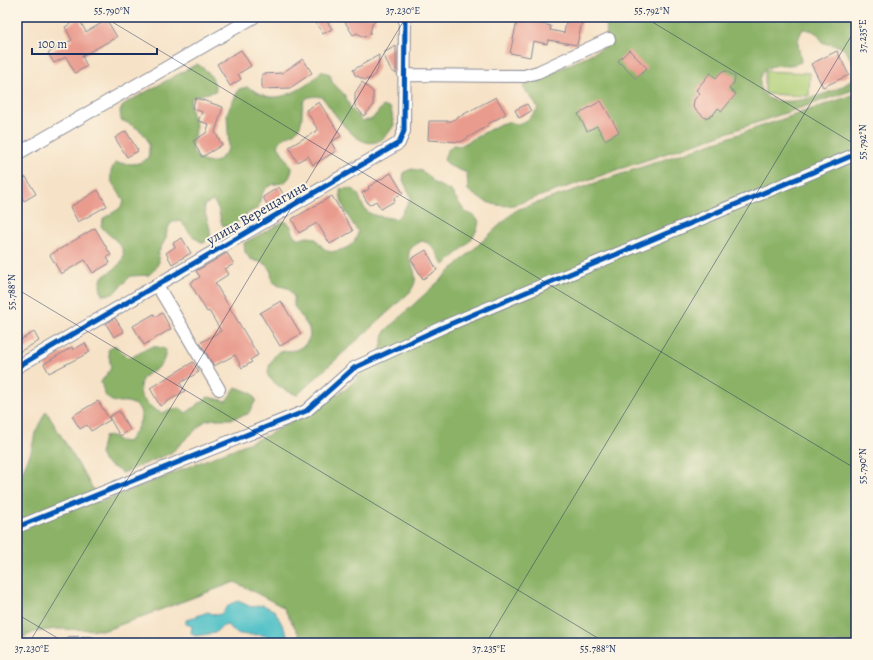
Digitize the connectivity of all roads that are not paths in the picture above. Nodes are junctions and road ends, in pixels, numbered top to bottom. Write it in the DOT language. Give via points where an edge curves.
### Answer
graph roads {
  1 [pos="254,17"];
  2 [pos="405,17"];
  3 [pos="238,21"];
  4 [pos="608,39"];
  5 [pos="404,75"];
  6 [pos="17,154"];
  7 [pos="856,154"];
  8 [pos="157,285"];
  9 [pos="17,367"];
  10 [pos="219,389"];
  11 [pos="17,527"];
  12 [pos="70,643"];
  13 [pos="90,643"];
  1 -- 3 [label="street"];
  2 -- 5 [label="street, улица Верещагина"];
  3 -- 6 [label="street" via="87,115"];
  4 -- 5 [label="street" via="524,76"];
  5 -- 8 [label="street, улица Верещагина" via="404,131 399,143"];
  7 -- 11 [label="street" via="443,327 354,368 306,411"];
  8 -- 9 [label="street, улица Верещагина"];
  8 -- 10 [label="street"];
  12 -- 13 [label="street"];
}
